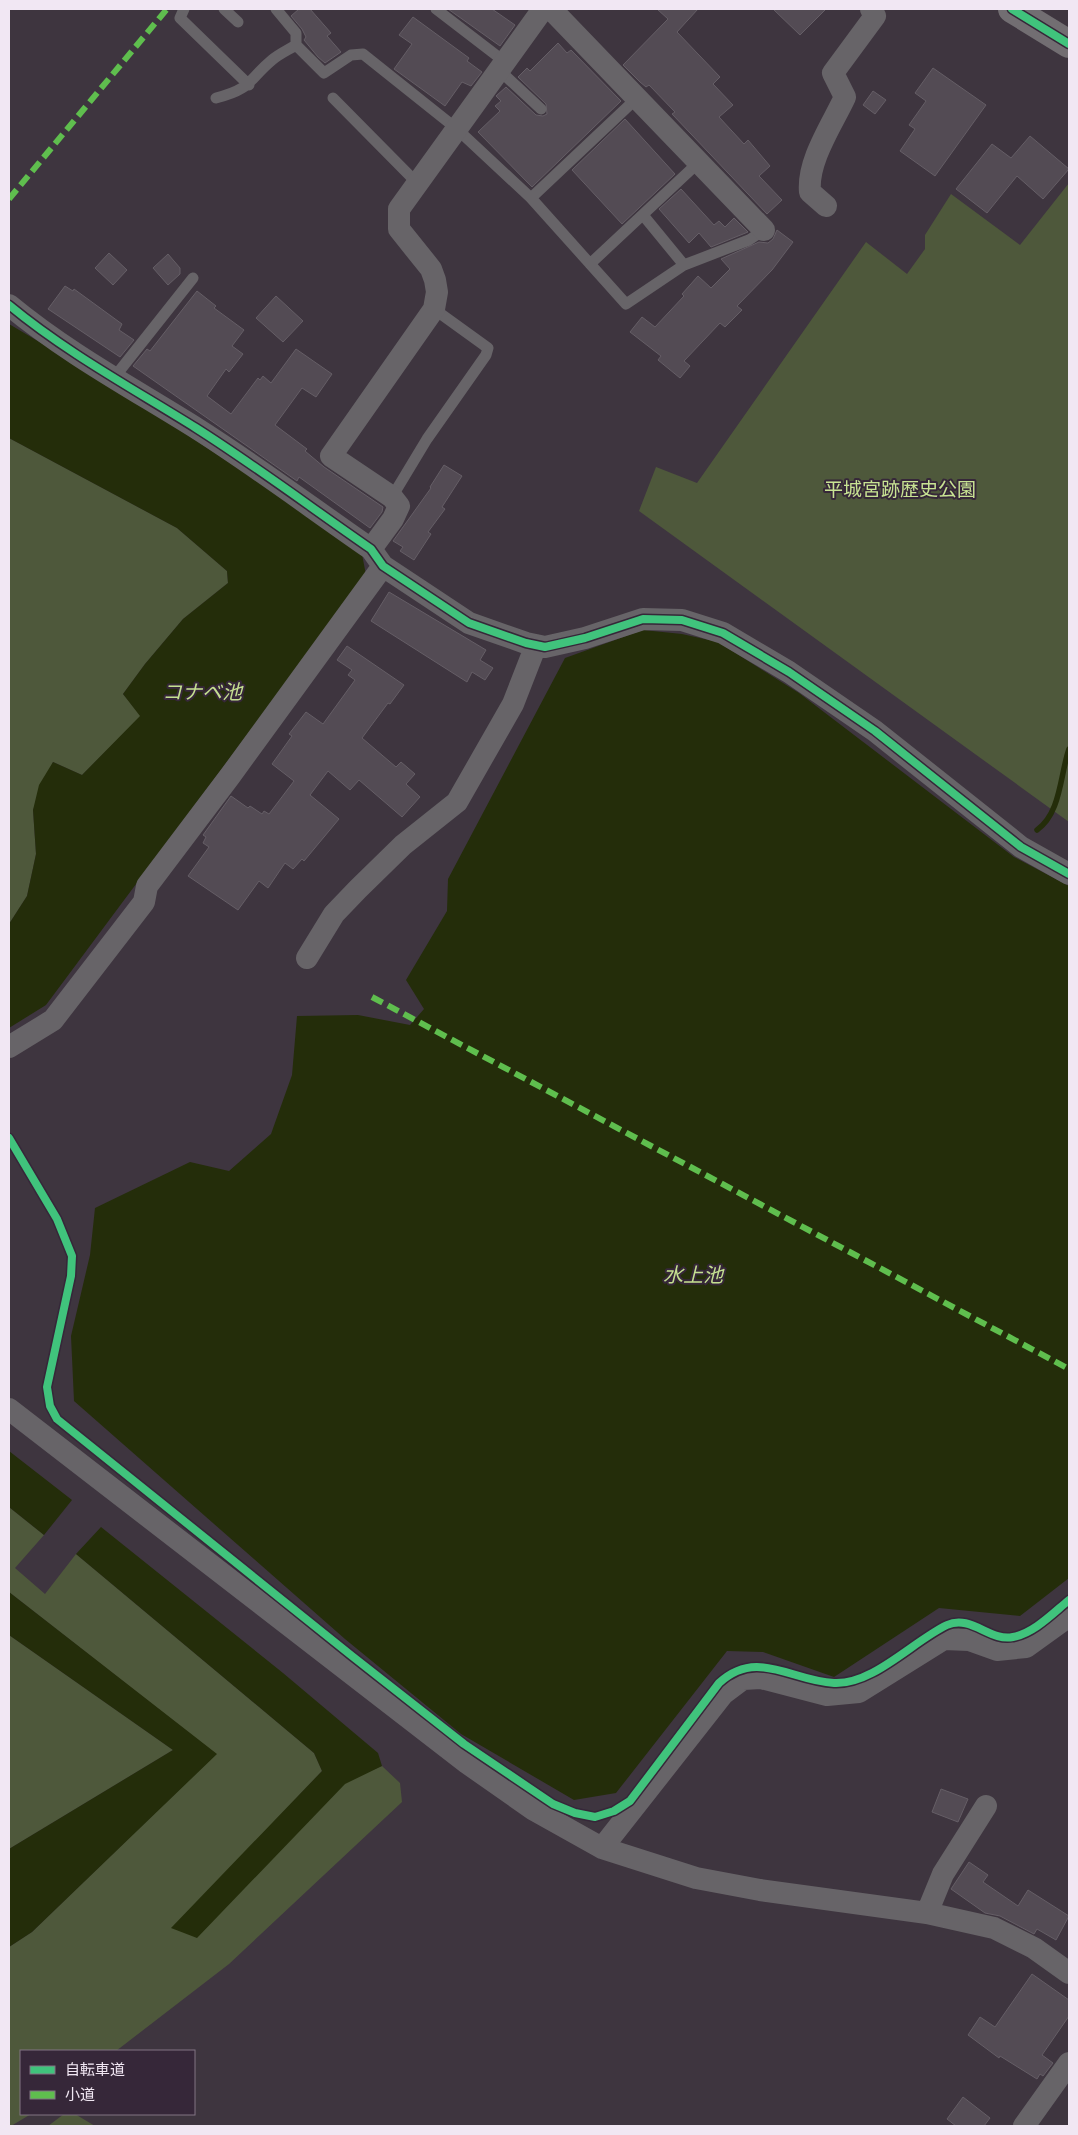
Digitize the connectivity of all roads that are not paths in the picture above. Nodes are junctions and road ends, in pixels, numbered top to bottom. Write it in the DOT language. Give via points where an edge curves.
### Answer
graph roads {
  1 [pos="184,9"];
  2 [pos="224,9"];
  3 [pos="276,9"];
  4 [pos="436,9"];
  5 [pos="543,9"];
  6 [pos="551,9"];
  7 [pos="871,9"];
  8 [pos="1012,9"];
  9 [pos="238,22"];
  10 [pos="1069,44"];
  11 [pos="296,45"];
  12 [pos="502,66"];
  13 [pos="249,85"];
  14 [pos="638,97"];
  15 [pos="216,98"];
  16 [pos="333,98"];
  17 [pos="541,110"];
  18 [pos="458,129"];
  19 [pos="699,162"];
  20 [pos="417,184"];
  21 [pos="531,198"];
  22 [pos="826,206"];
  23 [pos="643,215"];
  24 [pos="764,230"];
  25 [pos="590,264"];
  26 [pos="684,265"];
  27 [pos="193,278"];
  28 [pos="9,305"];
  29 [pos="434,309"];
  30 [pos="113,379"];
  31 [pos="392,497"];
  32 [pos="377,558"];
  33 [pos="536,645"];
  34 [pos="1069,874"];
  35 [pos="306,958"];
  36 [pos="9,1047"];
  37 [pos="9,1409"];
  38 [pos="1069,1616"];
  39 [pos="986,1806"];
  40 [pos="602,1848"];
  41 [pos="927,1913"];
  42 [pos="1069,1973"];
  43 [pos="1069,2064"];
  44 [pos="1024,2126"];
  1 -- 13 [label="lane" via="180,18"];
  2 -- 9 [label="lane"];
  3 -- 11 [label="lane" via="296,33"];
  4 -- 12 [label="lane"];
  5 -- 12 [label="street"];
  6 -- 14 [label="street"];
  7 -- 22 [label="street" via="875,16 832,73 845,97 809,182 810,192"];
  8 -- 10 [label="main road"];
  11 -- 13 [label="lane" via="272,60"];
  11 -- 18 [label="lane" via="324,73 352,55 363,54"];
  12 -- 17 [label="lane"];
  12 -- 18 [label="street"];
  13 -- 15 [label="lane" via="233,94"];
  14 -- 19 [label="street"];
  14 -- 21 [label="lane"];
  16 -- 20 [label="lane"];
  18 -- 20 [label="street"];
  18 -- 21 [label="lane"];
  19 -- 23 [label="lane"];
  19 -- 24 [label="street"];
  20 -- 29 [label="street" via="399,209 400,229 431,268 437,292"];
  21 -- 25 [label="lane"];
  23 -- 25 [label="lane"];
  23 -- 26 [label="lane"];
  24 -- 26 [label="lane" via="749,240"];
  25 -- 26 [label="lane" via="626,304"];
  27 -- 30 [label="lane"];
  28 -- 30 [label="street" via="40,331"];
  29 -- 31 [label="lane" via="488,348"];
  29 -- 31 [label="street" via="330,456"];
  30 -- 32 [label="street" via="197,428"];
  31 -- 32 [label="street" via="399,506"];
  32 -- 33 [label="street" via="469,623"];
  32 -- 36 [label="street" via="230,776 147,886 144,902 53,1020"];
  33 -- 34 [label="street" via="546,647 585,638 643,620 682,620 723,633 789,672 867,726 1021,847"];
  33 -- 35 [label="street" via="513,704 457,802 402,845 358,889 334,914"];
  37 -- 40 [label="street" via="467,1763 534,1810"];
  38 -- 40 [label="street" via="1026,1647 997,1650 969,1640 944,1639 859,1692 827,1695 761,1678 743,1679 723,1694"];
  39 -- 41 [label="street" via="943,1874"];
  40 -- 41 [label="street" via="696,1878"];
  41 -- 42 [label="street" via="994,1928 1034,1948"];
  43 -- 44 [label="street"];
}
